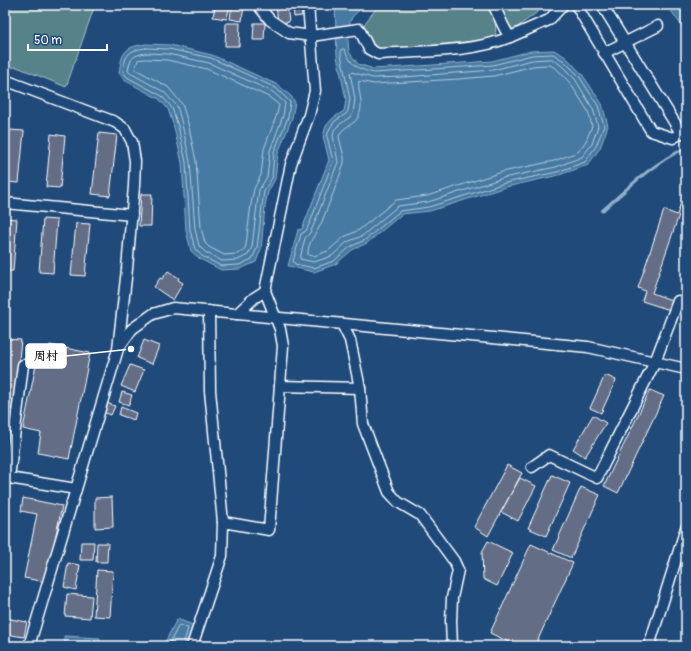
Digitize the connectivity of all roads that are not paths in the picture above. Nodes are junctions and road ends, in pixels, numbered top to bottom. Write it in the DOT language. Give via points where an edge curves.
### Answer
graph roads {
  1 [pos="258,5"];
  2 [pos="308,5"];
  3 [pos="493,5"];
  4 [pos="563,5"];
  5 [pos="576,5"];
  6 [pos="602,5"];
  7 [pos="658,26"];
  8 [pos="311,36"];
  9 [pos="510,37"];
  10 [pos="625,42"];
  11 [pos="604,53"];
  12 [pos="5,80"];
  13 [pos="684,131"];
  14 [pos="5,203"];
  15 [pos="132,215"];
  16 [pos="265,291"];
  17 [pos="678,301"];
  18 [pos="209,311"];
  19 [pos="237,314"];
  20 [pos="274,317"];
  21 [pos="342,324"];
  22 [pos="118,349"];
  23 [pos="655,362"];
  24 [pos="23,365"];
  25 [pos="686,369"];
  26 [pos="280,386"];
  27 [pos="360,388"];
  28 [pos="532,467"];
  29 [pos="76,489"];
  30 [pos="223,522"];
  31 [pos="686,528"];
  32 [pos="29,646"];
  33 [pos="192,646"];
  34 [pos="452,646"];
  35 [pos="649,646"];
  1 -- 8 [label="street" via="270,20 289,33"];
  2 -- 8 [label="street"];
  3 -- 9 [label="street"];
  4 -- 9 [label="street" via="549,20"];
  5 -- 11 [label="street"];
  6 -- 10 [label="street"];
  7 -- 10 [label="street"];
  8 -- 9 [label="street" via="359,29 368,49 378,54 469,48 496,43"];
  8 -- 16 [label="street" via="315,90 309,115 291,164"];
  10 -- 11 [label="street"];
  10 -- 13 [label="street"];
  11 -- 13 [label="street" via="651,131 673,138"];
  12 -- 15 [label="street" via="99,115 124,129 132,142 135,161"];
  14 -- 15 [label="street"];
  15 -- 22 [label="street"];
  16 -- 19 [label="street"];
  16 -- 20 [label="street"];
  17 -- 23 [label="street"];
  18 -- 19 [label="street"];
  18 -- 22 [label="street" via="173,308 153,314 132,329"];
  18 -- 30 [label="street" via="210,391"];
  19 -- 20 [label="street"];
  20 -- 21 [label="street"];
  20 -- 26 [label="street" via="280,329 283,346"];
  21 -- 23 [label="street" via="588,347"];
  21 -- 27 [label="street" via="350,340"];
  22 -- 29 [label="street"];
  23 -- 25 [label="street"];
  23 -- 28 [label="street" via="597,478 549,455"];
  24 -- 29 [label="street" via="9,478"];
  26 -- 27 [label="street"];
  26 -- 30 [label="street" via="269,530"];
  27 -- 34 [label="street" via="363,424 389,492 398,502 420,514 458,570 452,598"];
  29 -- 32 [label="street"];
  30 -- 33 [label="street" via="222,556"];
  31 -- 35 [label="street"];
}
